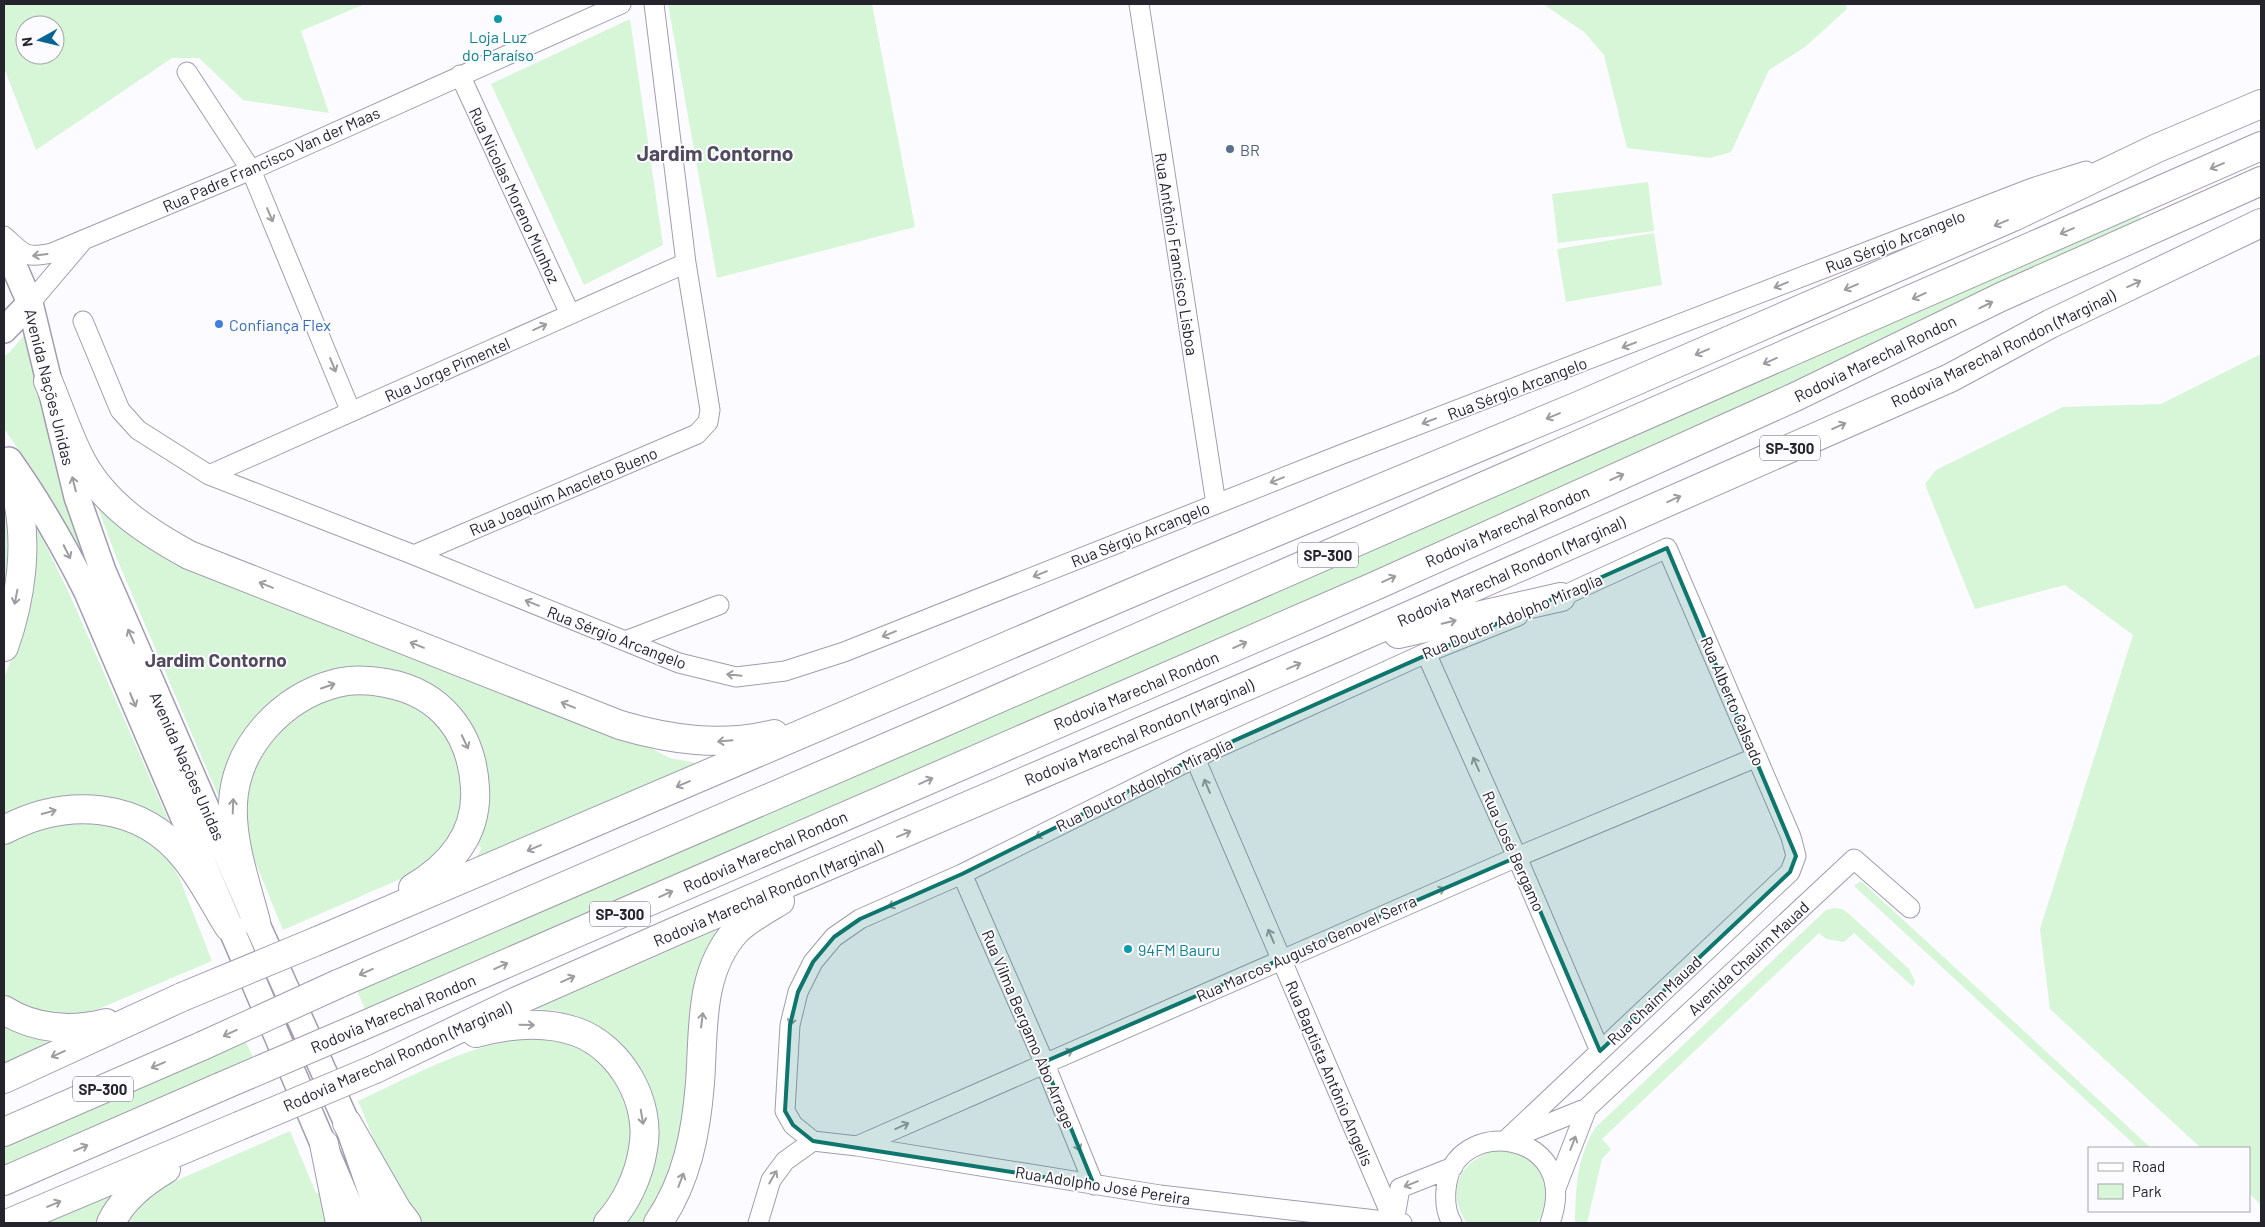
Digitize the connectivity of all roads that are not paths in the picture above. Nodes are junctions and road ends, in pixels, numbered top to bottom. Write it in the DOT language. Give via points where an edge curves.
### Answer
graph roads {
  1 [pos="621,4"];
  2 [pos="654,4"];
  3 [pos="1139,4"];
  4 [pos="187,72"];
  5 [pos="460,75"];
  6 [pos="2261,104"];
  7 [pos="2261,146"];
  8 [pos="2155,149"];
  9 [pos="251,170"];
  10 [pos="2261,181"];
  11 [pos="2261,224"];
  12 [pos="4,236"];
  13 [pos="82,242"];
  14 [pos="4,243"];
  15 [pos="686,262"];
  16 [pos="30,303"];
  17 [pos="570,314"];
  18 [pos="83,321"];
  19 [pos="4,330"];
  20 [pos="48,381"];
  21 [pos="352,412"];
  22 [pos="4,452"];
  23 [pos="4,464"];
  24 [pos="209,474"];
  25 [pos="1216,504"];
  26 [pos="1667,548"];
  27 [pos="414,555"];
  28 [pos="1560,597"];
  29 [pos="719,605"];
  30 [pos="625,641"];
  31 [pos="4,647"];
  32 [pos="1333,649"];
  33 [pos="1426,653"];
  34 [pos="841,717"];
  35 [pos="1757,757"];
  36 [pos="1195,758"];
  37 [pos="4,830"];
  38 [pos="859,854"];
  39 [pos="1796,856"];
  40 [pos="1517,857"];
  41 [pos="962,874"];
  42 [pos="1910,908"];
  43 [pos="256,922"];
  44 [pos="351,926"];
  45 [pos="229,927"];
  46 [pos="1281,959"];
  47 [pos="172,1002"];
  48 [pos="4,1010"];
  49 [pos="1600,1051"];
  50 [pos="412,1052"];
  51 [pos="1044,1062"];
  52 [pos="4,1078"];
  53 [pos="1587,1108"];
  54 [pos="347,1122"];
  55 [pos="235,1128"];
  56 [pos="4,1132"];
  57 [pos="1506,1140"];
  58 [pos="813,1141"];
  59 [pos="324,1144"];
  60 [pos="858,1146"];
  61 [pos="1453,1167"];
  62 [pos="4,1182"];
  63 [pos="1094,1185"];
  64 [pos="1554,1210"];
  65 [pos="1398,1222"];
  66 [pos="10,1223"];
  67 [pos="111,1223"];
  68 [pos="340,1223"];
  69 [pos="357,1223"];
  70 [pos="382,1223"];
  71 [pos="407,1223"];
  72 [pos="608,1223"];
  73 [pos="658,1223"];
  74 [pos="758,1223"];
  75 [pos="1452,1223"];
  1 -- 5 [label="street"];
  2 -- 15 [label="street"];
  3 -- 25 [label="street, Rua Antônio Francisco Lisboa"];
  4 -- 9 [label="street"];
  5 -- 9 [label="street, Rua Padre Francisco Van der Maas"];
  5 -- 17 [label="street, Rua Nicolas Moreno Munhoz"];
  6 -- 8 [label="highway, Rua Sérgio Arcangelo"];
  7 -- 56 [label="highway, SP-300, one-way, bridge"];
  8 -- 25 [label="street, Rua Sérgio Arcangelo, one-way" via="2032,188"];
  8 -- 34 [label="highway, one-way" via="2013,217 1624,386"];
  9 -- 13 [label="street, Rua Padre Francisco Van der Maas"];
  9 -- 21 [label="street, one-way"];
  62 -- 10 [label="highway, Rodovia Marechal Rondon / SP-300, one-way, bridge" via="1375,586 1795,397 2001,298"];
  32 -- 11 [label="highway, Rodovia Marechal Rondon (Marginal) / SP-300, one-way" via="1950,378 2050,324"];
  13 -- 12 [label="street, Rua Padre Francisco Van der Maas, one-way" via="52,253 25,256"];
  13 -- 16 [label="street"];
  14 -- 16 [label="main road, Avenida Nações Unidas"];
  15 -- 17 [label="street, Rua Jorge Pimentel"];
  15 -- 27 [label="street, Rua Joaquim Anacleto Bueno" via="710,410 708,422 697,434"];
  16 -- 19 [label="main road"];
  16 -- 20 [label="main road, Avenida Nações Unidas"];
  21 -- 17 [label="street, Rua Jorge Pimentel, one-way"];
  18 -- 24 [label="street, Rua Sérgio Arcangelo" via="120,410 138,430"];
  34 -- 20 [label="highway, one-way" via="755,738 709,742 648,733 620,725 189,555 139,526 99,485 81,461"];
  43 -- 20 [label="main road, Avenida Nações Unidas, one-way" via="103,572 77,497"];
  21 -- 24 [label="street, Rua Jorge Pimentel"];
  22 -- 45 [label="main road, Avenida Nações Unidas, one-way" via="37,499 87,592"];
  23 -- 31 [label="highway, one-way" via="16,490 23,548 19,583"];
  24 -- 27 [label="street, Rua Sérgio Arcangelo"];
  25 -- 30 [label="street, Rua Sérgio Arcangelo, one-way" via="844,652 785,671 736,677 679,663"];
  26 -- 28 [label="street, Rua Doutor Adolpho Miraglia"];
  26 -- 35 [label="street, Rua Alberto Calsado"];
  30 -- 27 [label="street, Rua Sérgio Arcangelo, one-way"];
  32 -- 28 [label="highway, one-way"];
  28 -- 33 [label="street, Rua Doutor Adolpho Miraglia"];
  29 -- 30 [label="street"];
  38 -- 32 [label="highway, Rodovia Marechal Rondon (Marginal), one-way"];
  33 -- 36 [label="street, Rua Doutor Adolpho Miraglia"];
  40 -- 33 [label="street, Rua José Bergamo, one-way"];
  34 -- 44 [label="highway, one-way"];
  35 -- 39 [label="street, Rua Alberto Calsado"];
  35 -- 40 [label="street, Rua Marcos Augusto Genovel Serra"];
  36 -- 41 [label="street, Rua Doutor Adolpho Miraglia, one-way"];
  46 -- 36 [label="street, Rua Baptista Antônio Angelis, one-way"];
  37 -- 45 [label="highway, one-way" via="47,812 73,808 103,810 138,821 172,844 187,860"];
  50 -- 38 [label="highway, Rodovia Marechal Rondon (Marginal), one-way" via="535,994"];
  73 -- 38 [label="highway, one-way" via="676,1193 692,1145 705,1000 725,947 737,931 759,913"];
  39 -- 49 [label="street, Rua Chaim Mauad" via="1790,872"];
  46 -- 40 [label="street, Rua Marcos Augusto Genovel Serra, one-way"];
  40 -- 49 [label="street, Rua José Bergamo"];
  41 -- 51 [label="street, Rua Vilma Bergamo Abo Arrage"];
  41 -- 58 [label="street, Rua Doutor Adolpho Miraglia, one-way" via="860,919 834,936 813,962 798,992 790,1025 785,1092 786,1111 793,1125"];
  42 -- 53 [label="street, Avenida Chauim Mauad" via="1854,859"];
  43 -- 44 [label="highway, one-way" via="236,846 233,821 235,786 249,748 275,716 302,696 338,682 368,680 414,691 428,698 454,723 472,760 476,798 469,830 451,859 436,873"];
  43 -- 54 [label="main road, Avenida Nações Unidas"];
  44 -- 47 [label="highway, bridge"];
  45 -- 59 [label="main road, Avenida Nações Unidas"];
  51 -- 46 [label="street, Rua Marcos Augusto Genovel Serra, one-way"];
  46 -- 65 [label="street, Rua Baptista Antônio Angelis"];
  47 -- 48 [label="highway" via="92,1027 37,1025"];
  47 -- 52 [label="highway, one-way"];
  49 -- 57 [label="street, Rua Chaim Mauad"];
  50 -- 55 [label="highway, Rodovia Marechal Rondon (Marginal), bridge"];
  50 -- 72 [label="highway, one-way" via="502,1026 526,1024 578,1032 611,1053 624,1069 639,1101 644,1148 636,1176 620,1208"];
  60 -- 51 [label="street, Rua Marcos Augusto Genovel Serra, one-way"];
  51 -- 63 [label="street, Rua Vilma Bergamo Abo Arrage, one-way"];
  53 -- 57 [label="street, Avenida Chauim Mauad"];
  64 -- 53 [label="street, Avenida Chauim Mauad, one-way"];
  54 -- 70 [label="main road, Avenida Nações Unidas"];
  54 -- 71 [label="highway"];
  66 -- 55 [label="highway, Rodovia Marechal Rondon (Marginal), one-way"];
  55 -- 67 [label="highway" via="149,1179 124,1202"];
  57 -- 61 [label="street" via="1474,1146"];
  57 -- 64 [label="street" via="1522,1144 1538,1154 1550,1170"];
  58 -- 60 [label="street, Rua Adolpho José Pereira"];
  74 -- 58 [label="street, one-way" via="770,1180 785,1160"];
  59 -- 68 [label="highway"];
  59 -- 69 [label="main road, Avenida Nações Unidas"];
  60 -- 63 [label="street, Rua Adolpho José Pereira"];
  61 -- 65 [label="street, one-way" via="1400,1188"];
  61 -- 75 [label="street" via="1446,1184 1445,1202"];
  63 -- 65 [label="street, Rua Adolpho José Pereira" via="1160,1196"];
}
